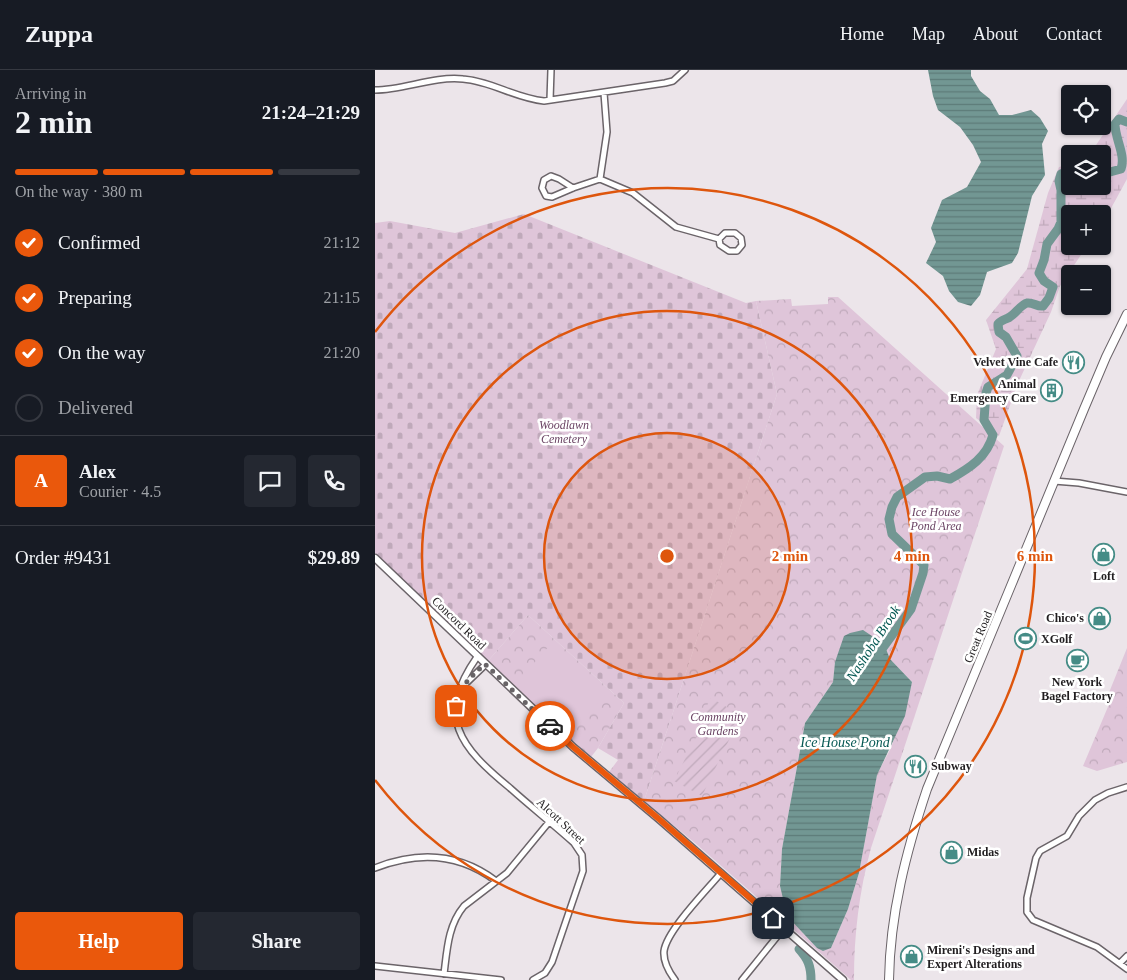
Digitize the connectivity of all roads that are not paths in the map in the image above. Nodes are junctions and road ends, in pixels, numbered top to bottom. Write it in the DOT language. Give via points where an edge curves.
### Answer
graph roads {
  1 [pos="551,70"];
  2 [pos="685,70"];
  3 [pos="375,90"];
  4 [pos="604,93"];
  5 [pos="550,100"];
  6 [pos="600,179"];
  7 [pos="573,188"];
  8 [pos="719,239"];
  9 [pos="1127,314"];
  10 [pos="1054,481"];
  11 [pos="1127,492"];
  12 [pos="375,558"];
  13 [pos="477,657"];
  14 [pos="485,664"];
  15 [pos="458,692"];
  16 [pos="1127,787"];
  17 [pos="549,822"];
  18 [pos="375,868"];
  19 [pos="721,873"];
  20 [pos="496,882"];
  21 [pos="784,928"];
  22 [pos="1127,956"];
  23 [pos="1120,963"];
  24 [pos="375,966"];
  25 [pos="1127,969"];
  26 [pos="444,974"];
  27 [pos="501,980"];
  28 [pos="533,980"];
  29 [pos="675,980"];
  30 [pos="742,980"];
  31 [pos="843,980"];
  32 [pos="889,980"];
  1 -- 5 [label="street"];
  2 -- 4 [label="street" via="673,81"];
  3 -- 5 [label="street" via="460,78 524,98"];
  4 -- 5 [label="street"];
  4 -- 6 [label="street" via="607,132"];
  6 -- 7 [label="street"];
  6 -- 8 [label="street" via="633,192 676,227"];
  7 -- 7 [label="street" via="551,176 544,180 542,188 546,196 552,198"];
  8 -- 8 [label="street" via="723,234 732,233 739,236 742,245 732,252 722,247"];
  9 -- 10 [label="main road, Great Road"];
  10 -- 11 [label="street"];
  10 -- 32 [label="main road, Great Road" via="916,820 896,906"];
  12 -- 13 [label="street, Concord Road"];
  13 -- 14 [label="street, Concord Road"];
  13 -- 15 [label="street, Alcott Street"];
  14 -- 15 [label="street"];
  14 -- 19 [label="street, Concord Road" via="573,747"];
  15 -- 17 [label="street, Alcott Street" via="457,722 467,746 491,772"];
  16 -- 23 [label="street" via="1108,792 1095,800 1079,816 1067,836 1040,851 1027,898 1028,914 1035,921 1089,944"];
  17 -- 20 [label="street" via="519,860"];
  17 -- 28 [label="street, Alcott Street" via="577,846 584,868 552,962 545,973"];
  18 -- 20 [label="street" via="402,860 442,857 465,863"];
  19 -- 21 [label="street, Concord Road"];
  19 -- 29 [label="street" via="669,939 664,951 665,962"];
  20 -- 26 [label="street" via="464,906 454,919"];
  21 -- 30 [label="street"];
  21 -- 31 [label="street, Concord Road"];
  22 -- 23 [label="street"];
  23 -- 25 [label="street"];
  24 -- 26 [label="street"];
  26 -- 27 [label="street"];
}
